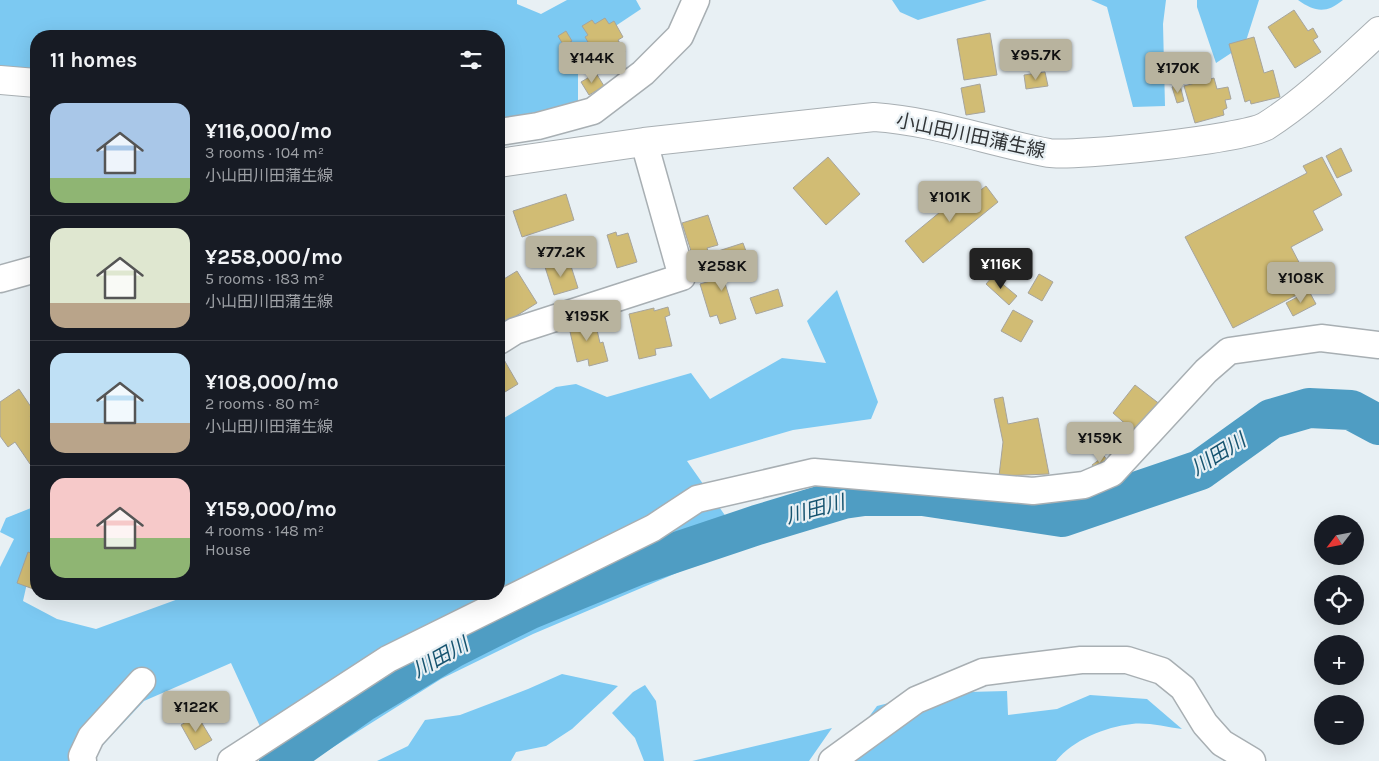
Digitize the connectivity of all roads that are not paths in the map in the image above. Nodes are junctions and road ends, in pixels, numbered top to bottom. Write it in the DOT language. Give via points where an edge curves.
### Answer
graph roads {
  1 [pos="696,0"];
  2 [pos="1379,31"];
  3 [pos="0,80"];
  4 [pos="30,82"];
  5 [pos="505,131"];
  6 [pos="644,142"];
  7 [pos="505,162"];
  8 [pos="30,271"];
  9 [pos="0,279"];
  10 [pos="505,336"];
  11 [pos="1379,344"];
  12 [pos="142,681"];
  13 [pos="83,761"];
  14 [pos="231,761"];
  15 [pos="832,761"];
  16 [pos="1252,761"];
  1 -- 5 [label="street" via="680,36 643,73 593,111"];
  2 -- 6 [label="main road, 小山田川田蒲生線" via="1304,98 1264,127 1237,135 1086,153 1050,153 904,119 874,117"];
  3 -- 4 [label="main road"];
  6 -- 7 [label="main road, 小山田川田蒲生線"];
  6 -- 10 [label="street" via="682,277"];
  8 -- 9 [label="street"];
  11 -- 14 [label="street" via="1321,338 1229,351 1206,371 1112,473 1084,485 1033,491 814,472 697,499 653,528 388,659"];
  12 -- 13 [label="street" via="92,737 82,756"];
  15 -- 16 [label="street" via="916,700 983,672 1080,660 1127,660 1162,671 1183,688 1205,724 1222,743"];
}
